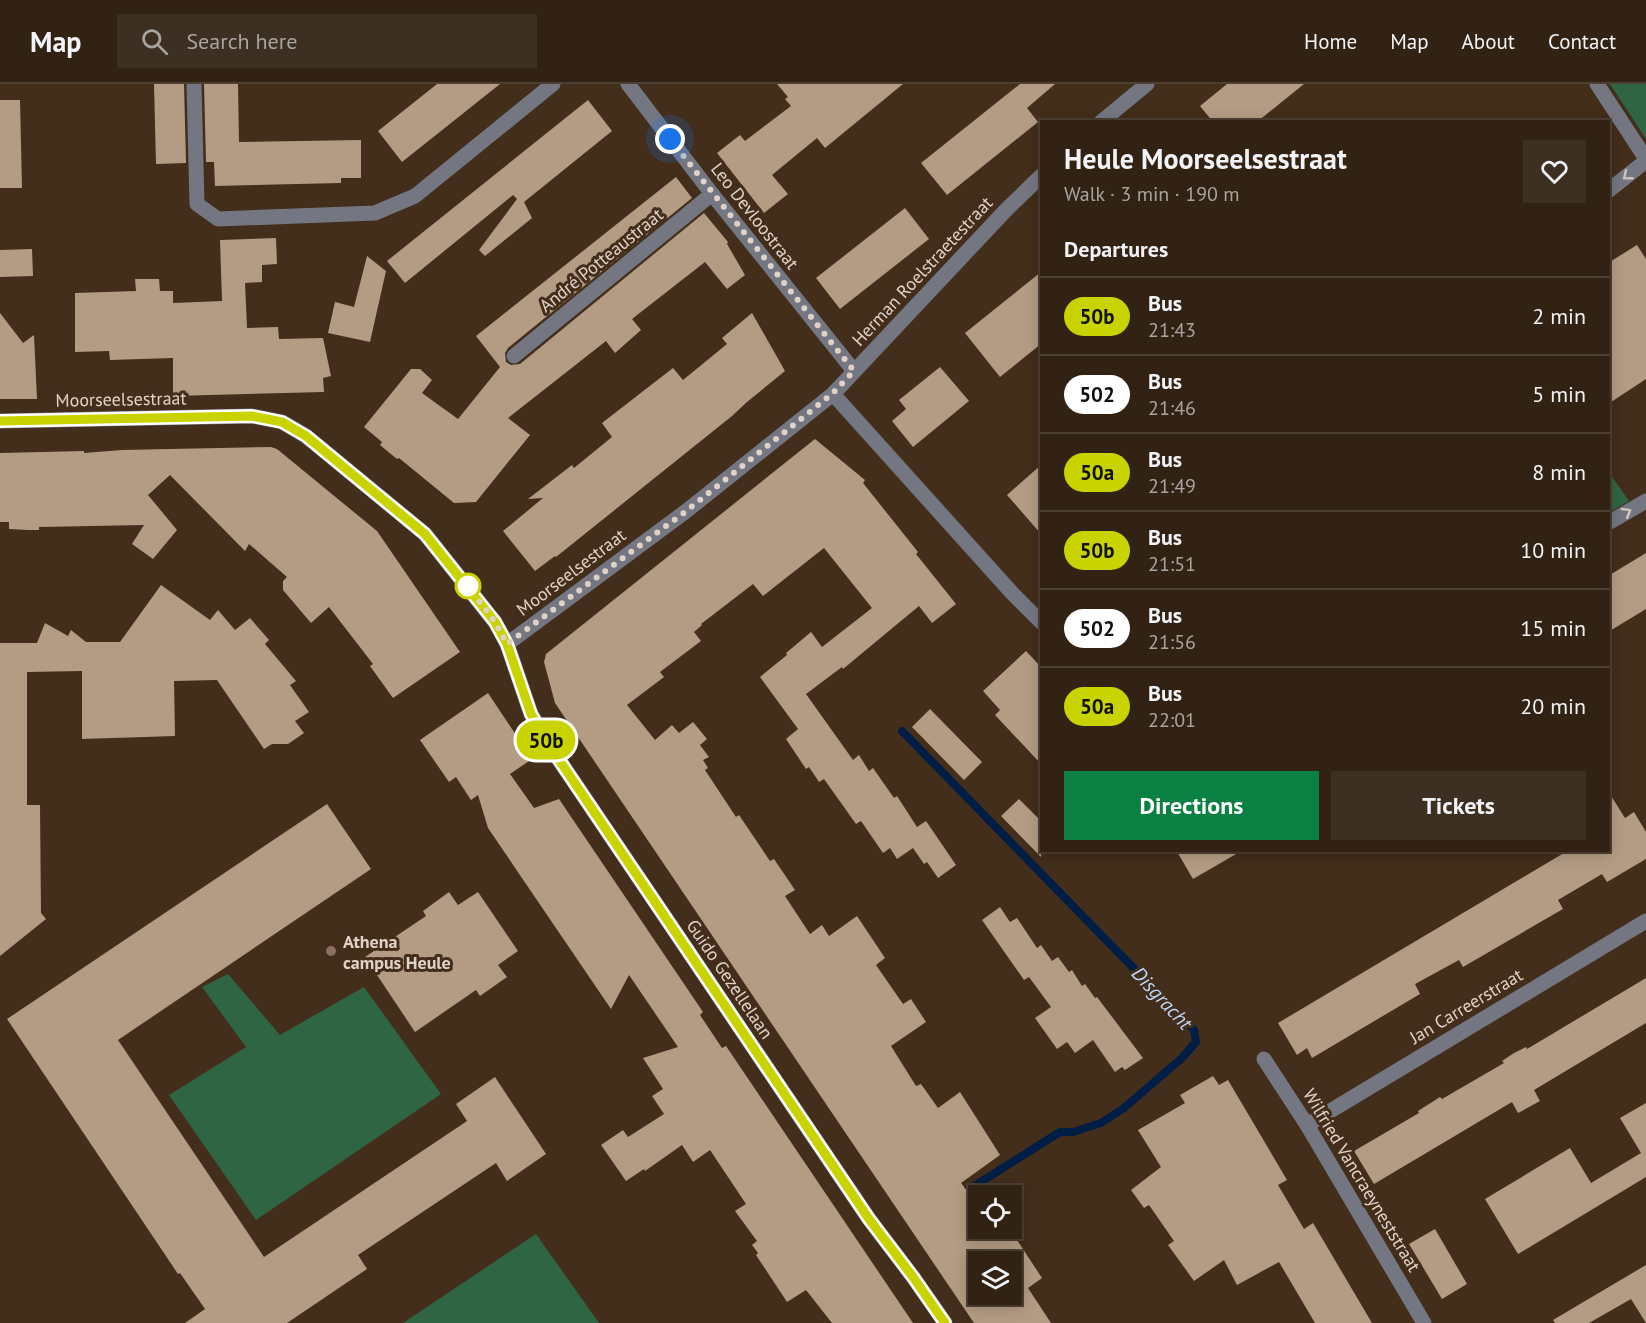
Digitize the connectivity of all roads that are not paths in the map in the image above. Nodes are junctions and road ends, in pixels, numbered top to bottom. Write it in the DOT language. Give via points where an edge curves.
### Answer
graph roads {
  1 [pos="194,84"];
  2 [pos="553,84"];
  3 [pos="628,84"];
  4 [pos="1147,84"];
  5 [pos="1597,84"];
  6 [pos="1103,120"];
  7 [pos="1646,160"];
  8 [pos="1040,177"];
  9 [pos="1610,189"];
  10 [pos="712,194"];
  11 [pos="514,356"];
  12 [pos="854,371"];
  13 [pos="832,394"];
  14 [pos="0,421"];
  15 [pos="1646,501"];
  16 [pos="1610,522"];
  17 [pos="1040,621"];
  18 [pos="507,644"];
  19 [pos="1646,921"];
  20 [pos="1264,1059"];
  21 [pos="1307,1125"];
  22 [pos="945,1323"];
  23 [pos="1424,1323"];
  1 -- 2 [label="street" via="197,204 218,219 375,213 415,196"];
  3 -- 10 [label="street, Leo Devloostraat"];
  4 -- 6 [label="street"];
  5 -- 7 [label="street"];
  7 -- 9 [label="street, one-way"];
  8 -- 12 [label="street, Herman Roelstraetestraat"];
  10 -- 11 [label="street, André Potteaustraat"];
  10 -- 12 [label="street, Leo Devloostraat"];
  12 -- 13 [label="street, Herman Roelstraetestraat"];
  13 -- 17 [label="street"];
  13 -- 18 [label="street, Moorseelsestraat" via="685,512"];
  14 -- 18 [label="street, Moorseelsestraat" via="252,416 282,422 306,436 425,534 495,622"];
  16 -- 15 [label="street, one-way"];
  18 -- 22 [label="street, Guido Gezellelaan" via="531,714 551,748 869,1219"];
  19 -- 21 [label="street, Jan Carreerstraat"];
  20 -- 21 [label="street, Wilfried Vancraeyneststraat"];
  21 -- 23 [label="street, Wilfried Vancraeyneststraat"];
}
